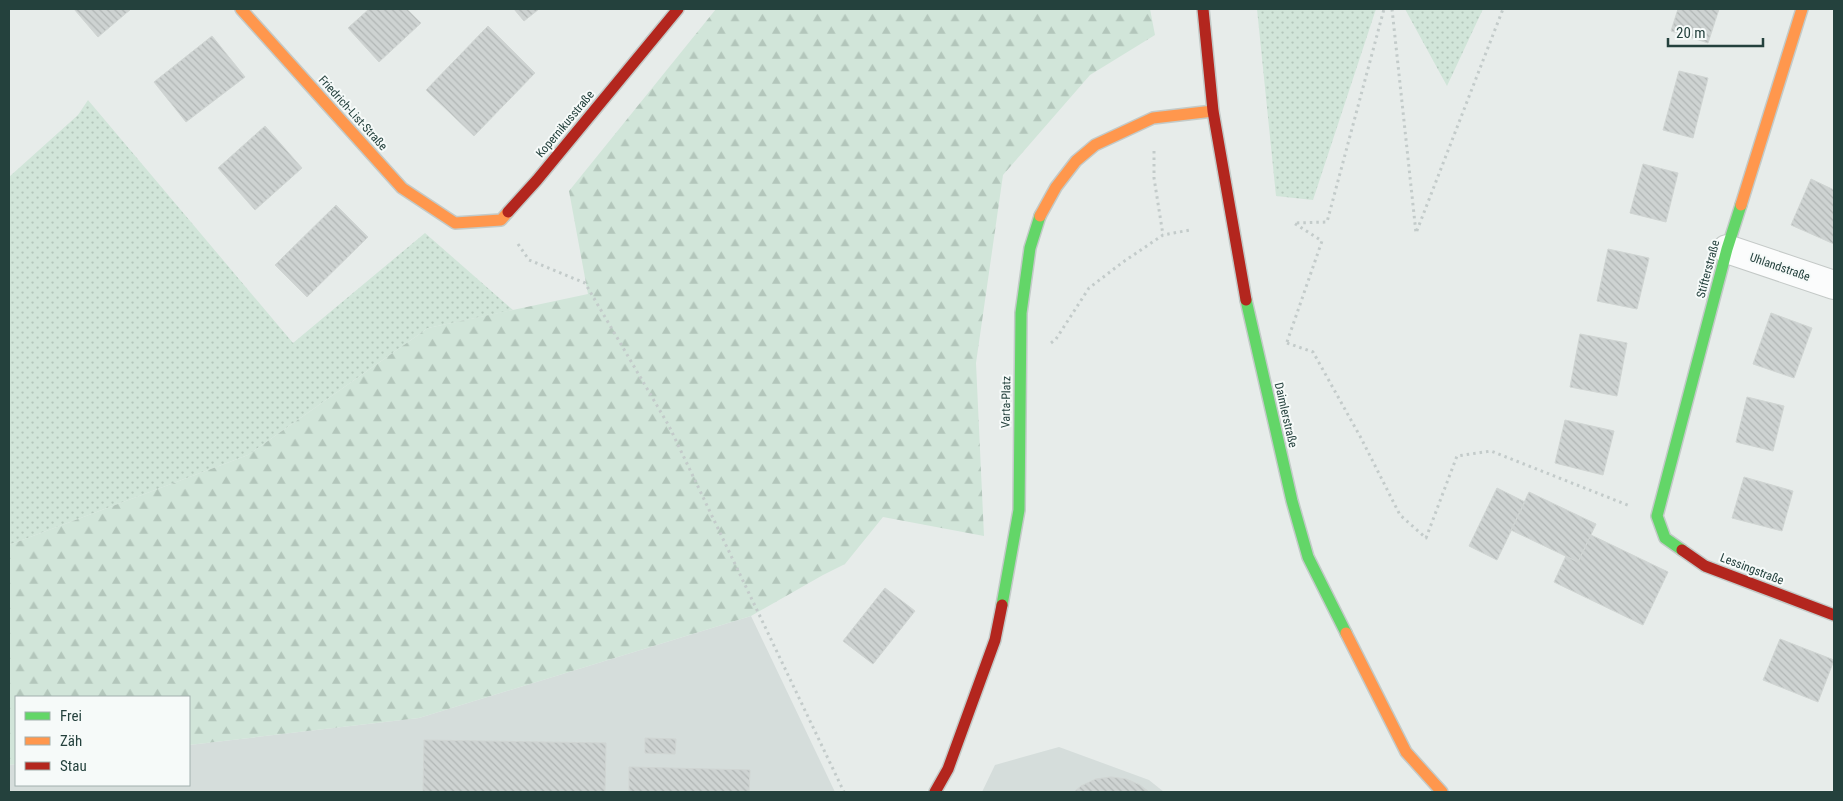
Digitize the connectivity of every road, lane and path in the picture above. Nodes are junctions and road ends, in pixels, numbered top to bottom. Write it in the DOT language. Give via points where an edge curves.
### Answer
graph roads {
  1 [pos="241,9"];
  2 [pos="678,9"];
  3 [pos="1203,9"];
  4 [pos="1384,9"];
  5 [pos="1392,9"];
  6 [pos="1503,9"];
  7 [pos="1802,9"];
  8 [pos="1213,111"];
  9 [pos="1154,178"];
  10 [pos="501,220"];
  11 [pos="1190,230"];
  12 [pos="1162,235"];
  13 [pos="1727,249"];
  14 [pos="1834,286"];
  15 [pos="1021,370"];
  16 [pos="1657,516"];
  17 [pos="1834,615"];
  18 [pos="844,792"];
  19 [pos="936,792"];
  20 [pos="1442,792"];
  1 -- 10 [label="street, Friedrich-List-Straße" via="402,188 455,223"];
  2 -- 10 [label="street, Kopernikusstraße"];
  3 -- 8 [label="street, Daimlerstraße"];
  4 -- 16 [label="path" via="1327,222 1294,223 1322,241 1287,343 1313,352 1400,515 1426,538 1457,456 1491,452"];
  5 -- 6 [label="path" via="1416,233"];
  7 -- 13 [label="street, Stifterstraße"];
  8 -- 15 [label="street, Varta-Platz" via="1153,118 1117,134 1095,145 1076,161 1056,187 1039,219 1030,248 1021,313"];
  8 -- 20 [label="street, Daimlerstraße" via="1251,326 1308,557 1406,752"];
  9 -- 12 [label="path"];
  10 -- 18 [label="path" via="529,260 585,283 669,426"];
  11 -- 12 [label="path"];
  12 -- 15 [label="path" via="1089,288 1056,339"];
  13 -- 14 [label="street, Uhlandstraße"];
  13 -- 16 [label="street, Stifterstraße"];
  15 -- 19 [label="street, Varta-Platz" via="1018,510 995,640 948,769"];
  16 -- 17 [label="street, Lessingstraße" via="1665,538 1704,566"];
}
